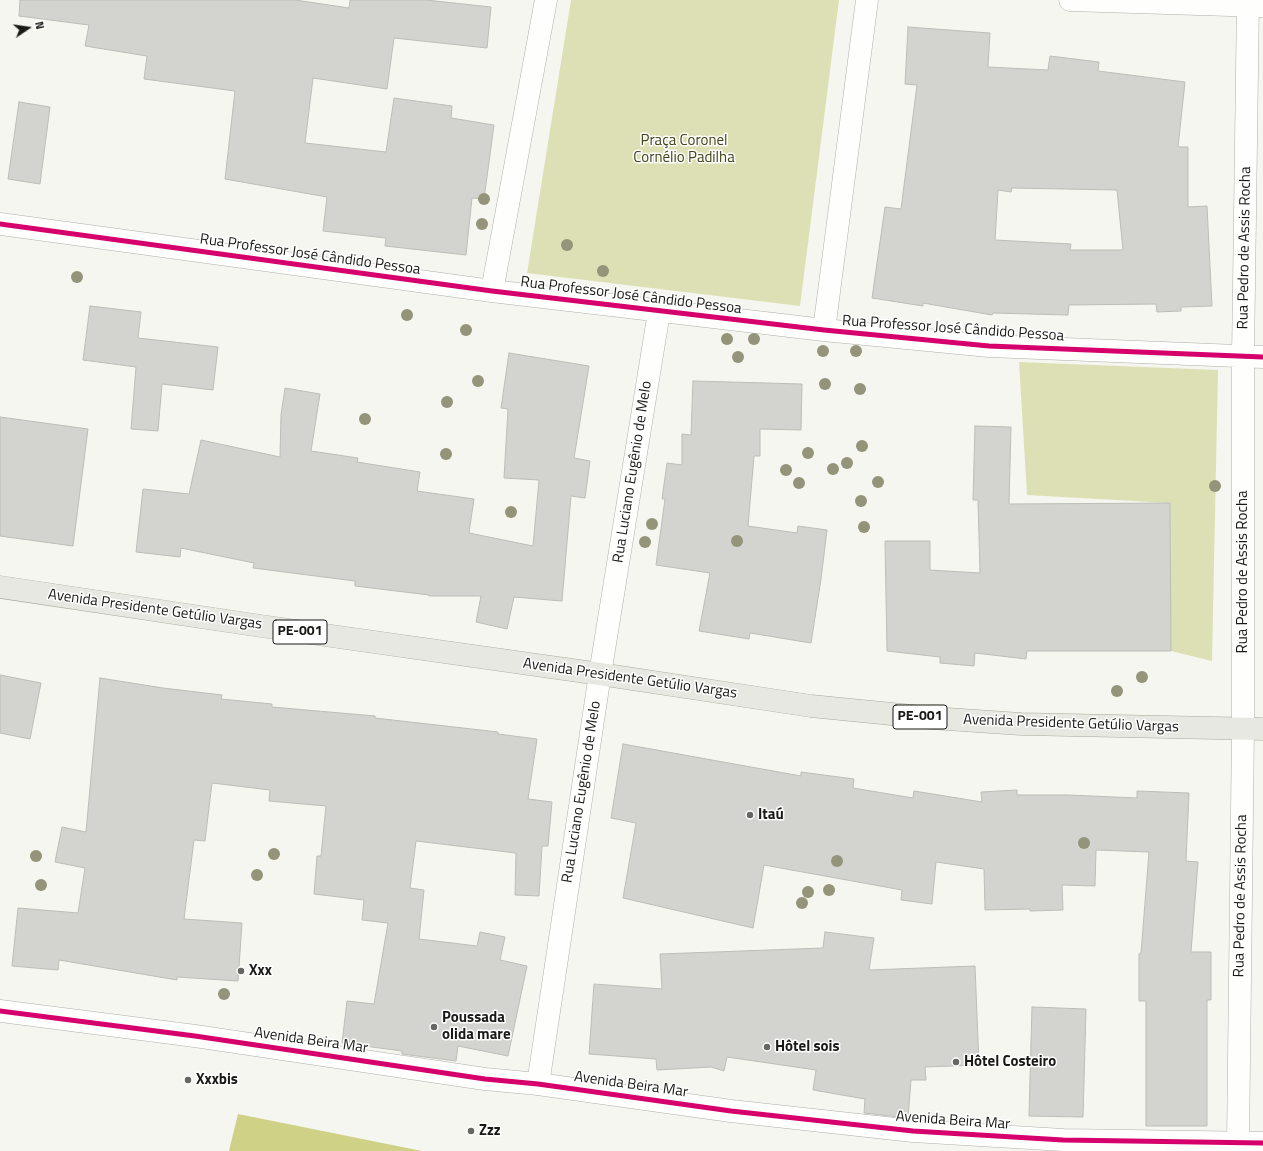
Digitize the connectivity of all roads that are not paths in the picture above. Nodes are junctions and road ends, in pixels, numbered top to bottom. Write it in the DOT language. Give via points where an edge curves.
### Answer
graph roads {
  1 [pos="546,0"];
  2 [pos="867,0"];
  3 [pos="1070,0"];
  4 [pos="1253,4"];
  5 [pos="0,224"];
  6 [pos="492,291"];
  7 [pos="659,312"];
  8 [pos="824,330"];
  9 [pos="1253,357"];
  10 [pos="0,587"];
  11 [pos="600,674"];
  12 [pos="1253,729"];
  13 [pos="0,1011"];
  14 [pos="538,1084"];
  15 [pos="1238,1143"];
  16 [pos="1263,1143"];
  1 -- 6 [label="street"];
  2 -- 8 [label="street"];
  3 -- 4 [label="street"];
  4 -- 9 [label="street, Rua Pedro de Assis Rocha"];
  5 -- 6 [label="street, Rua Professor José Cândido Pessoa"];
  6 -- 7 [label="street, Rua Professor José Cândido Pessoa"];
  7 -- 8 [label="street, Rua Professor José Cândido Pessoa"];
  7 -- 11 [label="street, Rua Luciano Eugênio de Melo"];
  8 -- 9 [label="street, Rua Professor José Cândido Pessoa" via="989,346"];
  9 -- 12 [label="street, Rua Pedro de Assis Rocha"];
  10 -- 11 [label="main road, Avenida Presidente Getúlio Vargas / PE-001"];
  11 -- 12 [label="main road, Avenida Presidente Getúlio Vargas / PE-001" via="811,706 932,718 1021,724"];
  11 -- 14 [label="street, Rua Luciano Eugênio de Melo"];
  12 -- 15 [label="street, Rua Pedro de Assis Rocha"];
  13 -- 14 [label="street, Avenida Beira Mar" via="195,1036 485,1079"];
  14 -- 15 [label="street, Avenida Beira Mar" via="731,1111 913,1131 1063,1140"];
  15 -- 16 [label="street, Avenida Beira Mar"];
}
